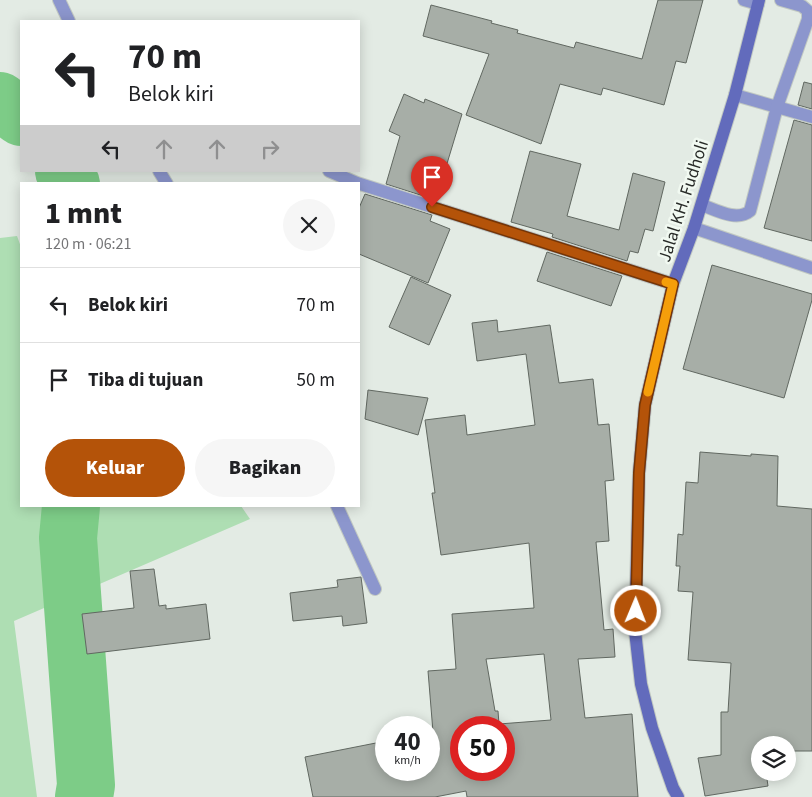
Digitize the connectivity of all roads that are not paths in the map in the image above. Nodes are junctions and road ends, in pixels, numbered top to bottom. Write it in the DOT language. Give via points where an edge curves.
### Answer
graph roads {
  1 [pos="59,0"];
  2 [pos="744,0"];
  3 [pos="781,0"];
  4 [pos="758,2"];
  5 [pos="69,20"];
  6 [pos="735,95"];
  7 [pos="777,107"];
  8 [pos="812,117"];
  9 [pos="331,172"];
  10 [pos="355,182"];
  11 [pos="360,184"];
  12 [pos="702,205"];
  13 [pos="694,228"];
  14 [pos="812,268"];
  15 [pos="673,284"];
  16 [pos="336,507"];
  17 [pos="376,589"];
  18 [pos="678,797"];
  1 -- 5 [label="street"];
  2 -- 4 [label="street"];
  3 -- 7 [label="street" via="802,6 808,11 808,19"];
  4 -- 6 [label="main road, Jalal KH. Fudholi"];
  6 -- 7 [label="street"];
  6 -- 12 [label="main road, Jalal KH. Fudholi"];
  7 -- 8 [label="street"];
  7 -- 12 [label="street" via="750,210 735,216"];
  9 -- 10 [label="street"];
  11 -- 15 [label="street"];
  12 -- 13 [label="main road, Jalal KH. Fudholi"];
  13 -- 14 [label="street"];
  13 -- 15 [label="main road, Jalal KH. Fudholi"];
  15 -- 18 [label="main road, Jalal KH. Fudholi" via="645,405 639,473 635,631 640,684 652,728"];
  16 -- 17 [label="street"];
}
